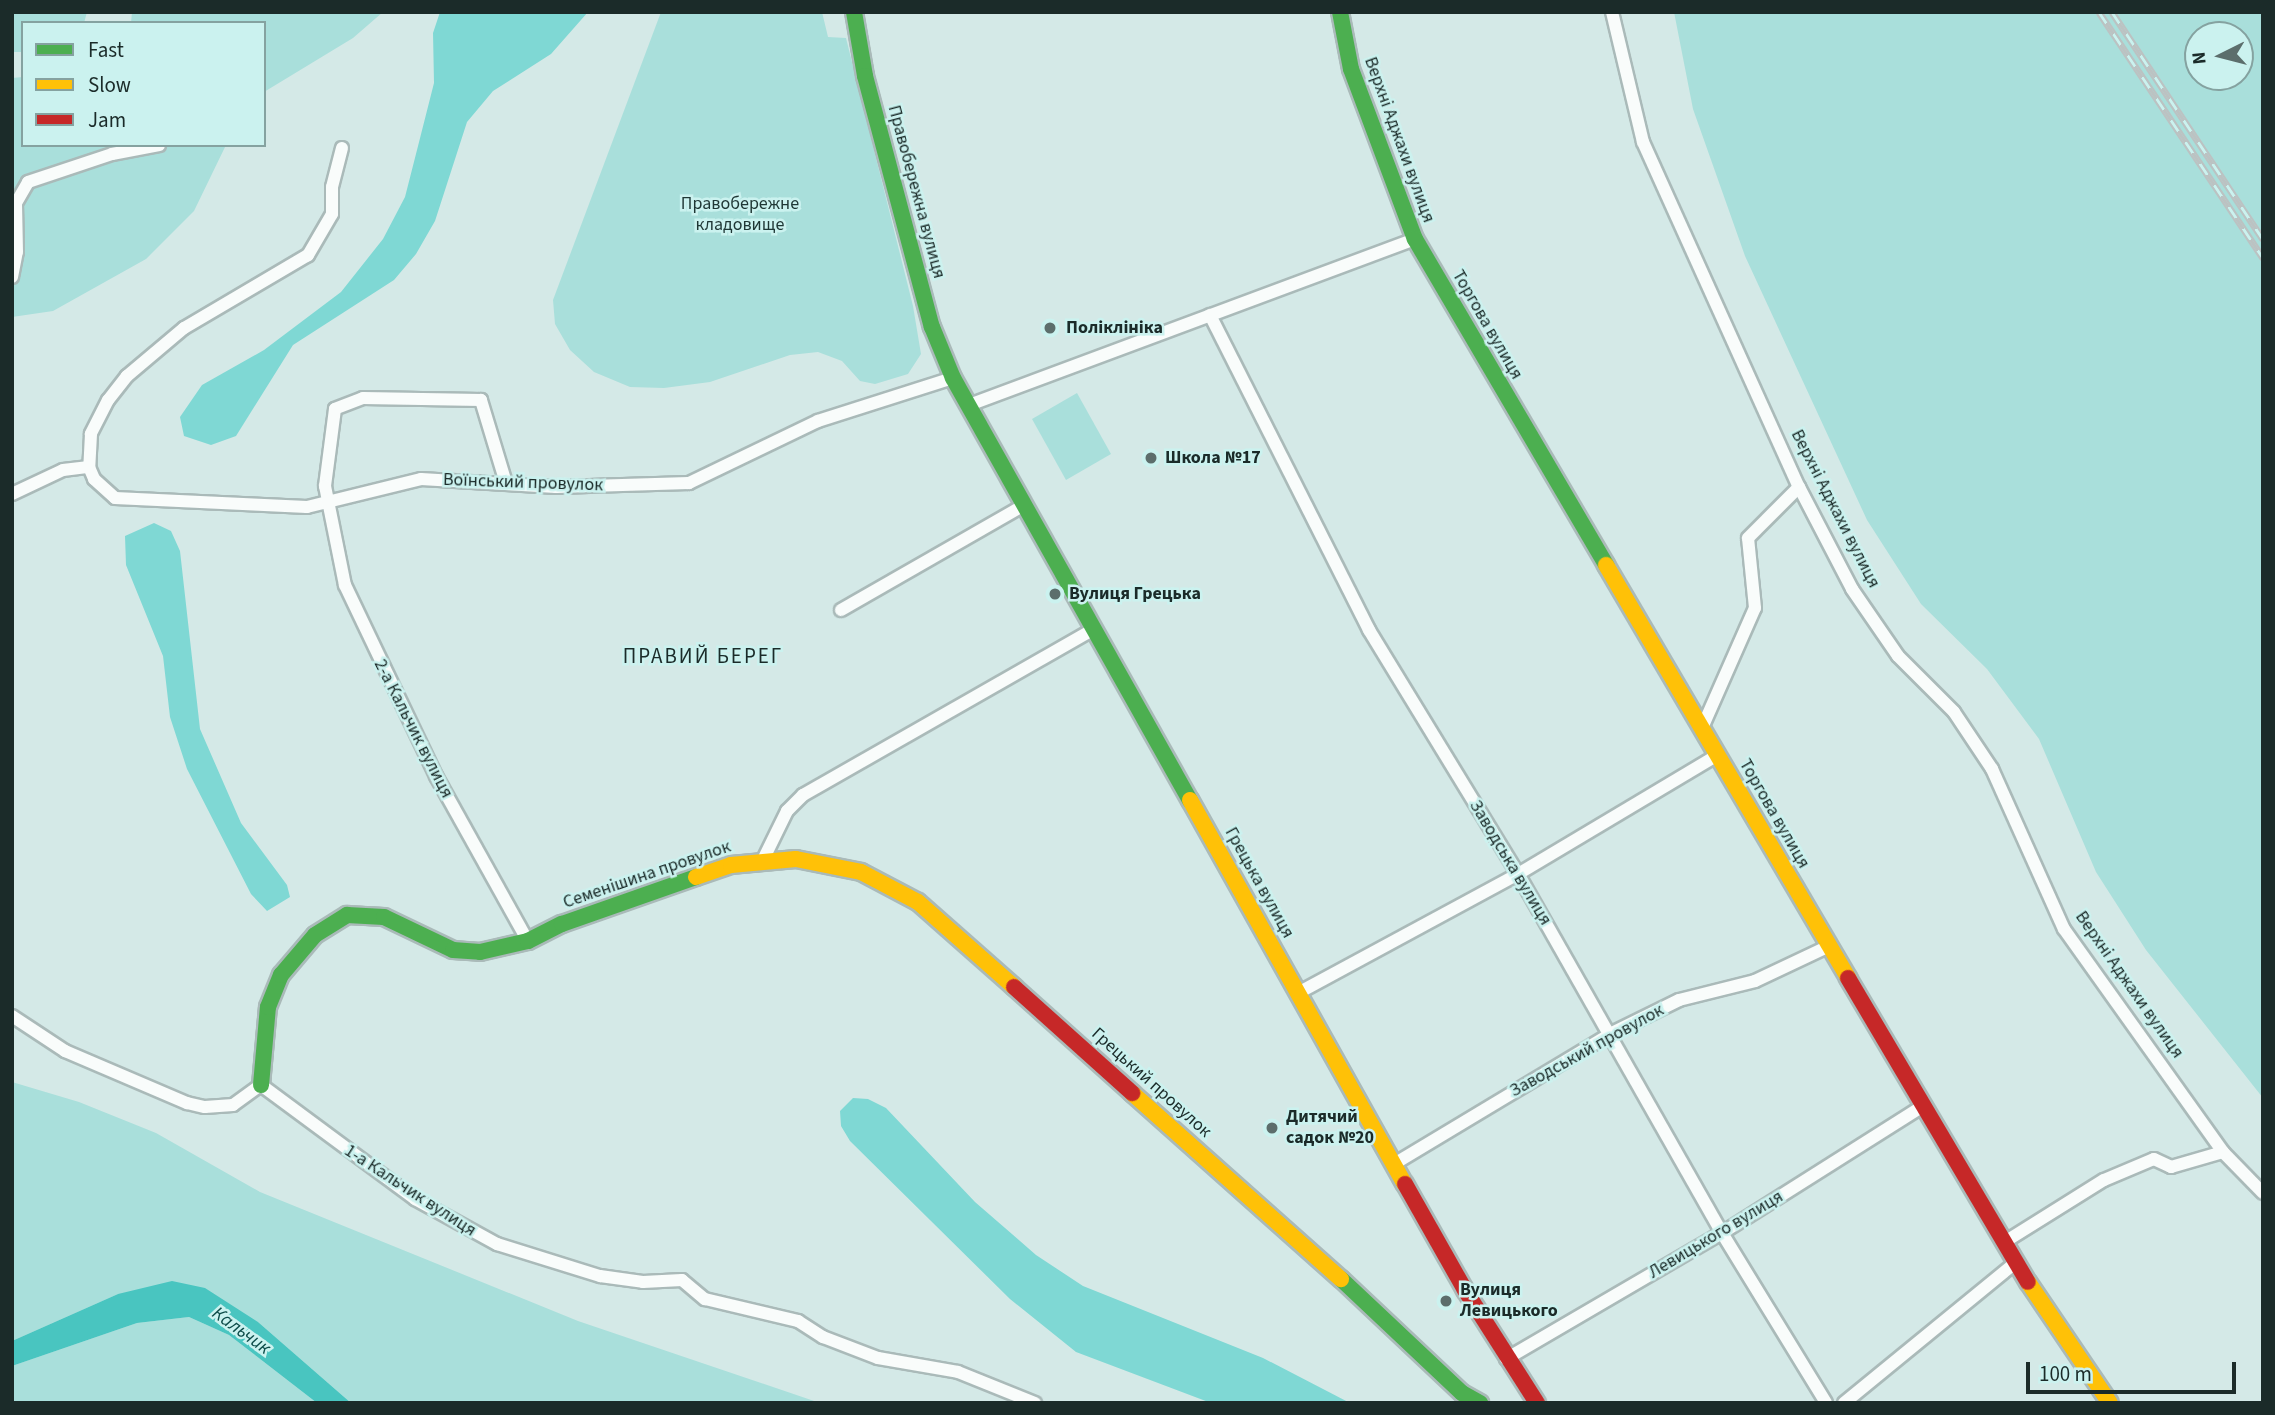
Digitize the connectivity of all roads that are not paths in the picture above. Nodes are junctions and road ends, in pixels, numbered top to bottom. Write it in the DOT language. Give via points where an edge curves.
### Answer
graph roads {
  1 [pos="854,12"];
  2 [pos="1340,12"];
  3 [pos="1612,12"];
  4 [pos="149,147"];
  5 [pos="342,148"];
  6 [pos="1415,239"];
  7 [pos="12,277"];
  8 [pos="1210,315"];
  9 [pos="953,378"];
  10 [pos="969,405"];
  11 [pos="89,467"];
  12 [pos="506,483"];
  13 [pos="1799,487"];
  14 [pos="12,494"];
  15 [pos="327,505"];
  16 [pos="1024,505"];
  17 [pos="841,610"];
  18 [pos="1094,629"];
  19 [pos="1702,729"];
  20 [pos="1718,755"];
  21 [pos="763,860"];
  22 [pos="1518,874"];
  23 [pos="528,941"];
  24 [pos="1829,946"];
  25 [pos="1298,993"];
  26 [pos="12,1016"];
  27 [pos="1610,1034"];
  28 [pos="261,1084"];
  29 [pos="1923,1106"];
  30 [pos="2223,1152"];
  31 [pos="1394,1164"];
  32 [pos="2263,1193"];
  33 [pos="1722,1233"];
  34 [pos="2003,1243"];
  35 [pos="2015,1263"];
  36 [pos="1506,1359"];
  37 [pos="1035,1403"];
  38 [pos="1480,1403"];
  39 [pos="1537,1403"];
  40 [pos="1826,1403"];
  41 [pos="1844,1403"];
  42 [pos="2110,1403"];
  1 -- 9 [label="street, Правобережна вулиця" via="865,76 922,289"];
  2 -- 6 [label="street, Верхні Аджахи вулиця" via="1351,69"];
  3 -- 13 [label="street, Верхні Аджахи вулиця" via="1643,142"];
  4 -- 7 [label="street" via="28,181 16,203 18,252"];
  5 -- 11 [label="street" via="332,187 332,214 308,255 184,328 127,376 97,419 89,445"];
  6 -- 8 [label="street"];
  6 -- 19 [label="street, Торгова вулиця"];
  8 -- 10 [label="street"];
  8 -- 22 [label="street, Заводська вулиця" via="1369,630"];
  9 -- 10 [label="street, Грецька вулиця"];
  9 -- 12 [label="street, Воїнський провулок" via="818,421 690,483 556,487"];
  10 -- 16 [label="street, Грецька вулиця"];
  11 -- 14 [label="street" via="63,470"];
  11 -- 15 [label="street" via="99,485 125,501"];
  12 -- 15 [label="street, Воїнський провулок" via="412,480"];
  12 -- 15 [label="street, 2-а Кальчик вулиця" via="481,400 363,398 335,409 324,472"];
  13 -- 19 [label="street" via="1748,538 1755,608"];
  13 -- 30 [label="street, Верхні Аджахи вулиця" via="1852,589 1898,656 1954,712 1993,769 2064,929"];
  15 -- 23 [label="street, 2-а Кальчик вулиця" via="345,585 388,681"];
  16 -- 17 [label="street"];
  16 -- 18 [label="street, Грецька вулиця"];
  18 -- 21 [label="street" via="803,795 787,811"];
  18 -- 25 [label="street, Грецька вулиця"];
  19 -- 20 [label="street, Торгова вулиця"];
  20 -- 22 [label="street"];
  20 -- 24 [label="street, Торгова вулиця"];
  21 -- 23 [label="street, Семенішина провулок" via="700,874"];
  21 -- 38 [label="street, Грецький провулок" via="796,859 861,872 918,902 1378,1311 1462,1393"];
  22 -- 25 [label="street"];
  22 -- 27 [label="street, Заводська вулиця"];
  23 -- 28 [label="street, Семенішина провулок" via="469,953 372,914 347,915 300,949 281,975 268,1007"];
  24 -- 27 [label="street, Заводський провулок" via="1755,981 1679,1000"];
  24 -- 29 [label="street, Торгова вулиця"];
  25 -- 31 [label="street, Грецька вулиця"];
  26 -- 28 [label="street" via="65,1051 187,1103 233,1105"];
  27 -- 31 [label="street, Заводський провулок"];
  27 -- 33 [label="street, Заводська вулиця"];
  28 -- 37 [label="street, 1-а Кальчик вулиця" via="415,1199 497,1244 621,1280 682,1280 705,1299 798,1321 858,1351 958,1372"];
  29 -- 33 [label="street, Левицького вулиця"];
  29 -- 34 [label="street, Торгова вулиця"];
  30 -- 32 [label="street, Верхні Аджахи вулиця"];
  30 -- 34 [label="street" via="2171,1167 2154,1159 2104,1180"];
  31 -- 36 [label="street, Грецька вулиця"];
  33 -- 36 [label="street, Левицького вулиця"];
  33 -- 40 [label="street, Заводська вулиця"];
  34 -- 35 [label="street, Торгова вулиця"];
  35 -- 41 [label="street"];
  35 -- 42 [label="street, Торгова вулиця"];
  36 -- 39 [label="street, Грецька вулиця"];
}
